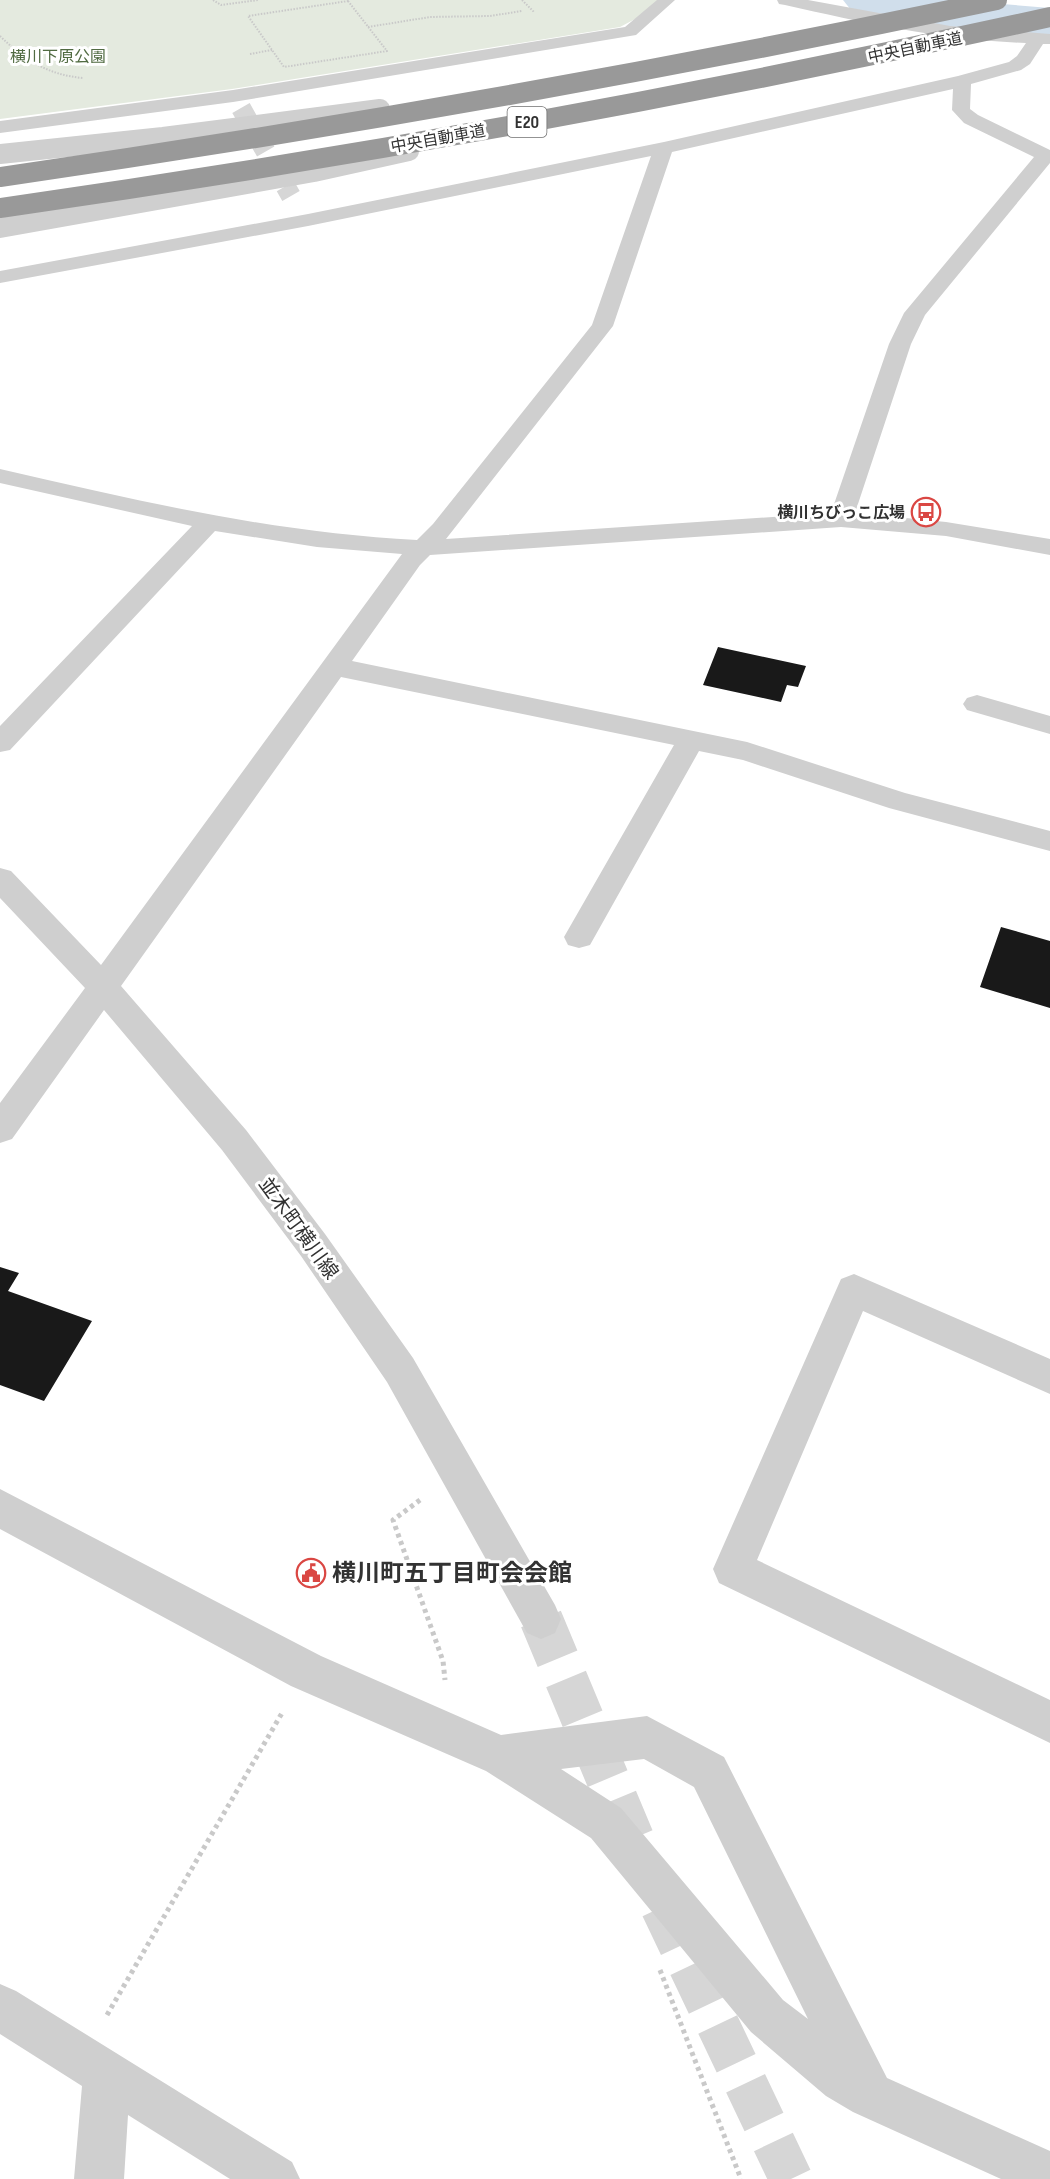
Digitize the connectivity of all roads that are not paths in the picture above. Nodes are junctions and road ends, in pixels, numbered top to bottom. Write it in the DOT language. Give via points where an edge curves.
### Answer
graph roads {
  1 [pos="666,0"];
  2 [pos="785,0"];
  3 [pos="997,0"];
  4 [pos="1050,17"];
  5 [pos="1043,39"];
  6 [pos="962,81"];
  7 [pos="569,85"];
  8 [pos="646,101"];
  9 [pos="0,128"];
  10 [pos="664,148"];
  11 [pos="0,154"];
  12 [pos="1048,156"];
  13 [pos="0,177"];
  14 [pos="0,208"];
  15 [pos="0,228"];
  16 [pos="0,277"];
  17 [pos="0,476"];
  18 [pos="841,520"];
  19 [pos="208,524"];
  20 [pos="426,548"];
  21 [pos="1050,548"];
  22 [pos="336,667"];
  23 [pos="977,704"];
  24 [pos="1050,725"];
  25 [pos="691,740"];
  26 [pos="0,742"];
  27 [pos="1050,842"];
  28 [pos="0,879"];
  29 [pos="579,937"];
  30 [pos="103,987"];
  31 [pos="0,1129"];
  32 [pos="1050,1377"];
  33 [pos="0,1508"];
  34 [pos="541,1619"];
  35 [pos="1050,1722"];
  36 [pos="501,1756"];
  37 [pos="0,2007"];
  38 [pos="94,2067"];
  39 [pos="870,2095"];
  40 [pos="1050,2176"];
  41 [pos="99,2179"];
  42 [pos="276,2179"];
  1 -- 9 [label="street" via="630,31 237,102"];
  2 -- 5 [label="street" via="918,27"];
  3 -- 7 [label="highway, 中央自動車道 / E20, bridge"];
  4 -- 8 [label="highway, 中央自動車道 / E20, bridge"];
  5 -- 6 [label="street" via="1015,66"];
  6 -- 10 [label="street"];
  6 -- 12 [label="street" via="961,110 971,119"];
  7 -- 11 [label="street, bridge"];
  7 -- 13 [label="highway, 中央自動車道 / E20, bridge"];
  8 -- 14 [label="highway, 中央自動車道 / E20, bridge" via="356,153"];
  8 -- 15 [label="street, bridge" via="314,172"];
  10 -- 16 [label="street" via="299,212"];
  10 -- 20 [label="street" via="602,326"];
  12 -- 18 [label="street" via="915,313 900,344"];
  17 -- 19 [label="street"];
  18 -- 20 [label="street"];
  18 -- 21 [label="street" via="943,528"];
  19 -- 20 [label="street" via="307,539"];
  19 -- 26 [label="street"];
  20 -- 22 [label="street" via="411,560"];
  22 -- 25 [label="street"];
  22 -- 30 [label="street"];
  23 -- 24 [label="street"];
  25 -- 27 [label="street" via="747,751 899,801"];
  25 -- 29 [label="street"];
  28 -- 30 [label="street, 並木町横川線"];
  30 -- 31 [label="street"];
  30 -- 34 [label="street, 並木町横川線" via="234,1140 400,1370"];
  32 -- 35 [label="street" via="854,1290 733,1569"];
  33 -- 36 [label="street" via="306,1671"];
  36 -- 39 [label="street" via="606,1823 767,2016 843,2079"];
  36 -- 39 [label="street" via="648,1737 709,1772"];
  37 -- 38 [label="street"];
  38 -- 41 [label="street"];
  38 -- 42 [label="street"];
  39 -- 40 [label="street"];
}
